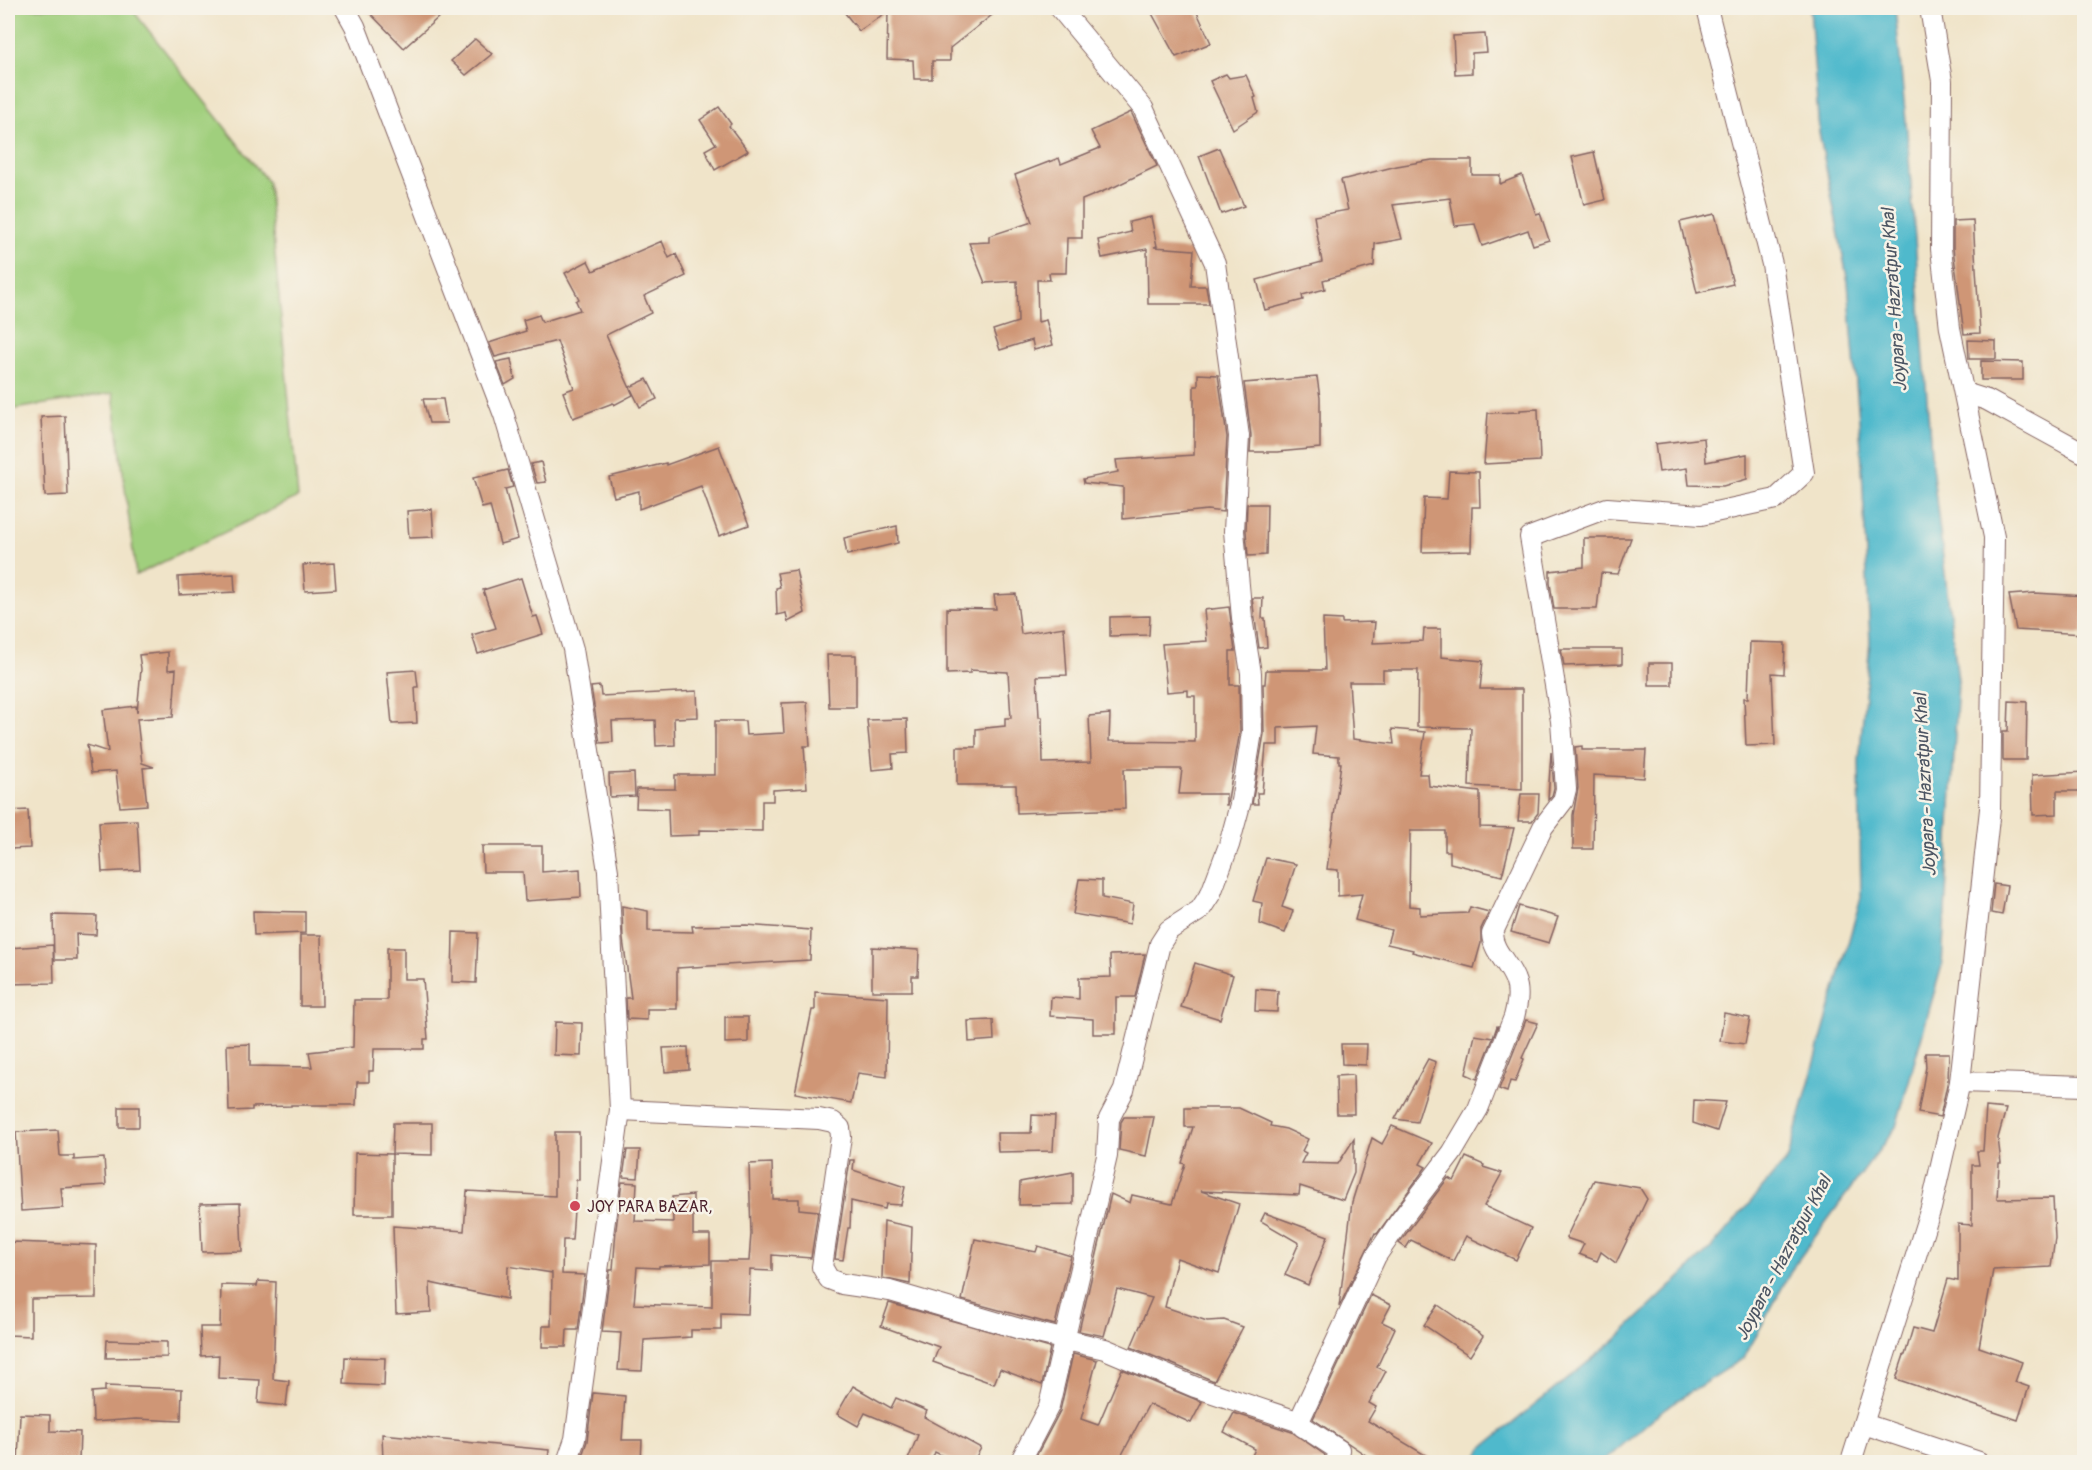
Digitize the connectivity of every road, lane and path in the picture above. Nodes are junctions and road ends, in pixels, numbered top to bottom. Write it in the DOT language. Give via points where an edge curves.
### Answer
graph roads {
  1 [pos="345,8"];
  2 [pos="1060,8"];
  3 [pos="1707,8"];
  4 [pos="1930,8"];
  5 [pos="1965,393"];
  6 [pos="2085,453"];
  7 [pos="1960,1082"];
  8 [pos="2085,1086"];
  9 [pos="620,1110"];
  10 [pos="1064,1339"];
  11 [pos="1300,1422"];
  12 [pos="1864,1424"];
  13 [pos="567,1462"];
  14 [pos="1020,1462"];
  15 [pos="1335,1462"];
  16 [pos="1851,1462"];
  17 [pos="1979,1462"];
  1 -- 9 [label="street" via="360,37 504,415 573,648 608,871"];
  2 -- 10 [label="street" via="1143,108 1215,263 1239,436 1234,531 1253,699 1241,801 1211,893 1200,910 1169,930 1160,944 1124,1090 1109,1119 1107,1156"];
  3 -- 11 [label="street" via="1772,264 1804,473 1776,499 1701,515 1606,508 1530,537 1561,721 1566,789 1563,801 1543,827 1492,934 1516,981 1514,1017 1478,1109 1452,1154 1376,1256"];
  4 -- 5 [label="street" via="1942,81 1941,249 1950,328"];
  5 -- 6 [label="street" via="1987,400"];
  5 -- 7 [label="street" via="1994,537 1990,809"];
  7 -- 8 [label="street"];
  7 -- 12 [label="street" via="1931,1208"];
  9 -- 10 [label="street" via="833,1122 840,1128 841,1137 822,1266 829,1279 890,1291"];
  9 -- 13 [label="street" via="574,1439"];
  10 -- 11 [label="street" via="1105,1349 1195,1387"];
  10 -- 14 [label="street" via="1049,1406"];
  11 -- 15 [label="street" via="1336,1446 1339,1454"];
  12 -- 16 [label="street"];
  12 -- 17 [label="street"];
}
